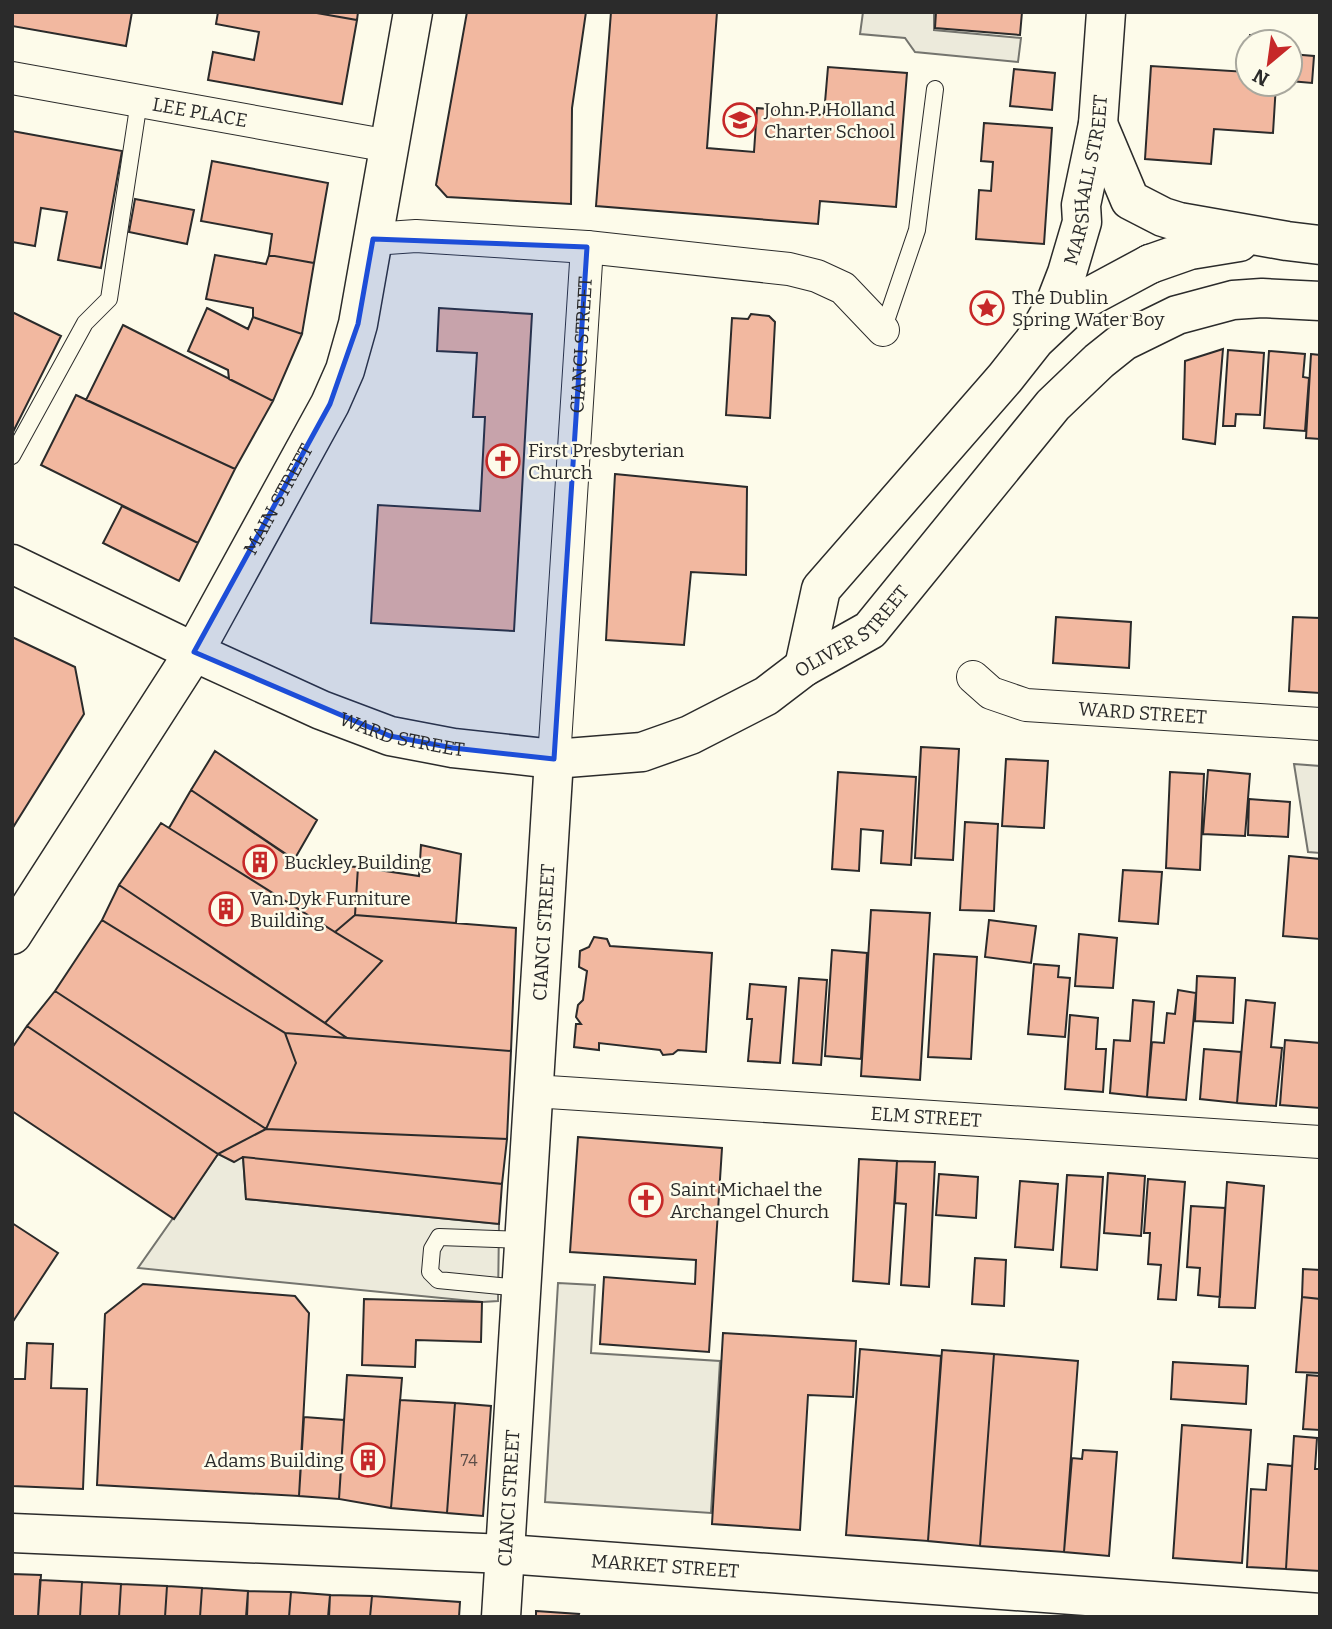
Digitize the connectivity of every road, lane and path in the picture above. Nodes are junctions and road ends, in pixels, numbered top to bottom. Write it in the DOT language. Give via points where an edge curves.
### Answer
graph roads {
  1 [pos="413,12"];
  2 [pos="1106,12"];
  3 [pos="12,78"];
  4 [pos="935,89"];
  5 [pos="139,101"];
  6 [pos="1098,124"];
  7 [pos="389,146"];
  8 [pos="373,239"];
  9 [pos="1303,243"];
  10 [pos="587,247"];
  11 [pos="1320,301"];
  12 [pos="883,330"];
  13 [pos="1035,340"];
  14 [pos="12,456"];
  15 [pos="12,564"];
  16 [pos="194,652"];
  17 [pos="804,667"];
  18 [pos="973,677"];
  19 [pos="1320,724"];
  20 [pos="554,759"];
  21 [pos="12,935"];
  22 [pos="533,1091"];
  23 [pos="1320,1142"];
  24 [pos="524,1240"];
  25 [pos="522,1288"];
  26 [pos="12,1533"];
  27 [pos="506,1554"];
  28 [pos="1320,1613"];
  29 [pos="501,1617"];
  1 -- 7 [label="main road, MAIN STREET"];
  2 -- 6 [label="main road, MARSHALL STREET"];
  3 -- 5 [label="street, LEE PLACE"];
  4 -- 12 [label="lane" via="917,230"];
  5 -- 7 [label="street, LEE PLACE"];
  5 -- 14 [label="lane" via="108,299 85,323"];
  6 -- 9 [label="main road" via="1130,200 1179,222"];
  6 -- 13 [label="main road, MARSHALL STREET" via="1081,205 1082,222 1055,304"];
  7 -- 8 [label="main road, MAIN STREET"];
  8 -- 10 [label="street" via="416,236"];
  8 -- 16 [label="main road, MAIN STREET" via="345,370"];
  9 -- 13 [label="main road, OLIVER STREET" via="1231,242 1150,264 1070,307"];
  10 -- 12 [label="street" via="817,276 843,288"];
  10 -- 20 [label="street, CIANCI STREET"];
  11 -- 17 [label="main road, OLIVER STREET" via="1233,300 1177,315 1124,341 1053,405 870,630"];
  13 -- 17 [label="main road, OLIVER STREET" via="821,589"];
  15 -- 16 [label="main road, WARD STREET"];
  16 -- 20 [label="main road, WARD STREET" via="390,736"];
  16 -- 21 [label="main road, MAIN STREET"];
  17 -- 20 [label="main road, WARD STREET" via="766,696 690,735 642,752"];
  18 -- 19 [label="street, WARD STREET" via="991,693 1026,705"];
  20 -- 22 [label="main road, CIANCI STREET"];
  22 -- 23 [label="street, ELM STREET"];
  22 -- 24 [label="main road, CIANCI STREET"];
  24 -- 25 [label="main road, CIANCI STREET"];
  24 -- 25 [label="lane" via="439,1237 432,1249 430,1272 438,1280"];
  25 -- 27 [label="main road, CIANCI STREET"];
  26 -- 27 [label="main road, MARKET STREET"];
  27 -- 28 [label="main road, MARKET STREET"];
  27 -- 29 [label="main road, CIANCI STREET"];
}
